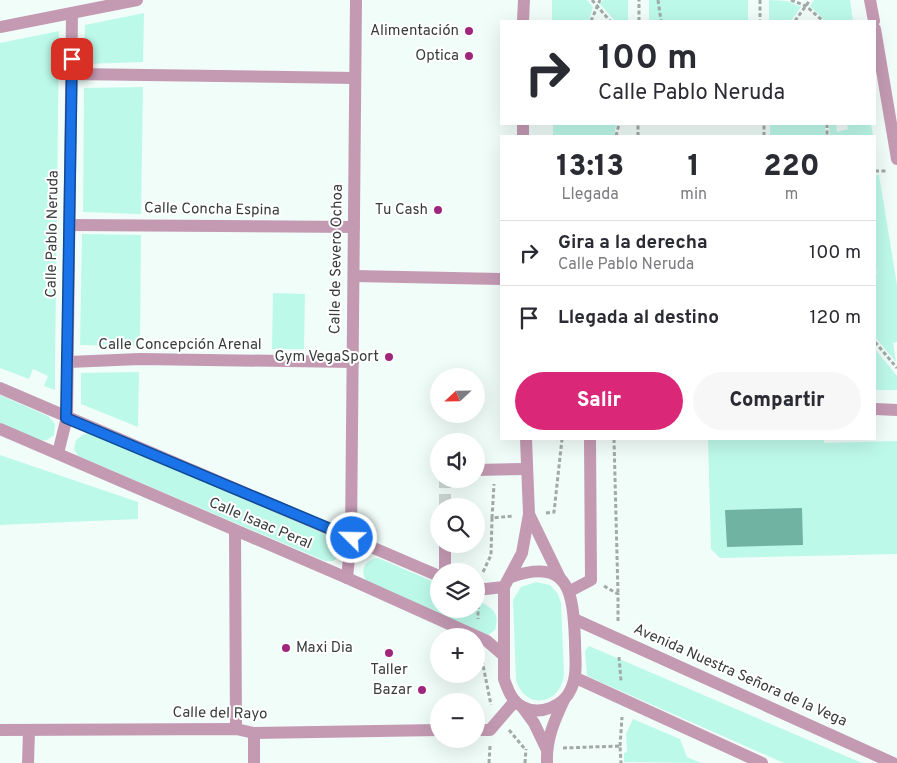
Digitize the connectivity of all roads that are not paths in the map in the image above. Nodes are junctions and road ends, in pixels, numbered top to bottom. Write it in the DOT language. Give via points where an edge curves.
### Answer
graph roads {
  1 [pos="137,0"];
  2 [pos="356,0"];
  3 [pos="524,0"];
  4 [pos="870,0"];
  5 [pos="72,14"];
  6 [pos="523,20"];
  7 [pos="874,20"];
  8 [pos="0,27"];
  9 [pos="876,35"];
  10 [pos="72,74"];
  11 [pos="355,78"];
  12 [pos="897,159"];
  13 [pos="69,225"];
  14 [pos="354,227"];
  15 [pos="354,276"];
  16 [pos="500,280"];
  17 [pos="68,362"];
  18 [pos="352,362"];
  19 [pos="0,388"];
  20 [pos="876,409"];
  21 [pos="897,410"];
  22 [pos="66,418"];
  23 [pos="0,430"];
  24 [pos="526,440"];
  25 [pos="590,440"];
  26 [pos="58,453"];
  27 [pos="526,469"];
  28 [pos="485,470"];
  29 [pos="529,514"];
  30 [pos="235,531"];
  31 [pos="352,538"];
  32 [pos="430,572"];
  33 [pos="347,578"];
  34 [pos="560,578"];
  35 [pos="508,582"];
  36 [pos="485,588"];
  37 [pos="570,591"];
  38 [pos="574,619"];
  39 [pos="503,655"];
  40 [pos="576,678"];
  41 [pos="564,700"];
  42 [pos="519,704"];
  43 [pos="236,729"];
  44 [pos="0,730"];
  45 [pos="29,730"];
  46 [pos="430,730"];
  47 [pos="485,730"];
  48 [pos="254,732"];
  49 [pos="546,748"];
  50 [pos="28,763"];
  51 [pos="254,763"];
  52 [pos="547,763"];
  53 [pos="762,763"];
  54 [pos="893,763"];
  1 -- 5 [label="street"];
  2 -- 11 [label="street, Calle de Severo Ochoa"];
  3 -- 6 [label="street"];
  4 -- 7 [label="street"];
  5 -- 8 [label="street"];
  5 -- 10 [label="street, Calle Pablo Neruda"];
  9 -- 12 [label="street"];
  10 -- 11 [label="street"];
  10 -- 13 [label="street, Calle Pablo Neruda"];
  11 -- 14 [label="street, Calle de Severo Ochoa"];
  13 -- 14 [label="street, Calle Concha Espina"];
  13 -- 17 [label="street, Calle Pablo Neruda"];
  14 -- 15 [label="street, Calle de Severo Ochoa"];
  15 -- 16 [label="street"];
  15 -- 18 [label="street, Calle de Severo Ochoa"];
  17 -- 18 [label="street, Calle Concepción Arenal" via="140,359"];
  17 -- 22 [label="street, Calle Pablo Neruda"];
  18 -- 31 [label="street, Calle de Severo Ochoa"];
  19 -- 22 [label="street, Calle Isaac Peral"];
  20 -- 21 [label="street"];
  22 -- 26 [label="street, Calle Pablo Neruda"];
  22 -- 31 [label="street, Calle Isaac Peral"];
  23 -- 26 [label="street, Calle Isaac Peral"];
  24 -- 27 [label="street"];
  25 -- 37 [label="street" via="591,580"];
  26 -- 30 [label="street, Calle Isaac Peral"];
  27 -- 28 [label="street"];
  27 -- 29 [label="street"];
  29 -- 34 [label="street"];
  29 -- 35 [label="street" via="522,552"];
  30 -- 33 [label="street, Calle Isaac Peral"];
  30 -- 43 [label="street"];
  31 -- 32 [label="street, Calle Isaac Peral"];
  31 -- 33 [label="street, Calle de Severo Ochoa"];
  33 -- 39 [label="street, Calle Isaac Peral" via="487,641"];
  34 -- 35 [label="street" via="545,571 529,571"];
  34 -- 37 [label="street"];
  35 -- 36 [label="street"];
  35 -- 39 [label="street"];
  37 -- 38 [label="street"];
  38 -- 40 [label="street"];
  38 -- 54 [label="street, Avenida Nuestra Señora de la Vega"];
  39 -- 42 [label="street" via="504,679"];
  40 -- 41 [label="street"];
  40 -- 53 [label="street"];
  41 -- 42 [label="street" via="544,709"];
  41 -- 49 [label="street" via="553,722"];
  42 -- 47 [label="street" via="490,730"];
  42 -- 49 [label="street" via="534,723"];
  43 -- 45 [label="street, Calle del Rayo"];
  43 -- 48 [label="street, Calle del Rayo"];
  44 -- 45 [label="street, Calle del Rayo"];
  45 -- 50 [label="street"];
  46 -- 48 [label="street, Calle del Rayo"];
  48 -- 51 [label="street"];
  49 -- 52 [label="street"];
}
